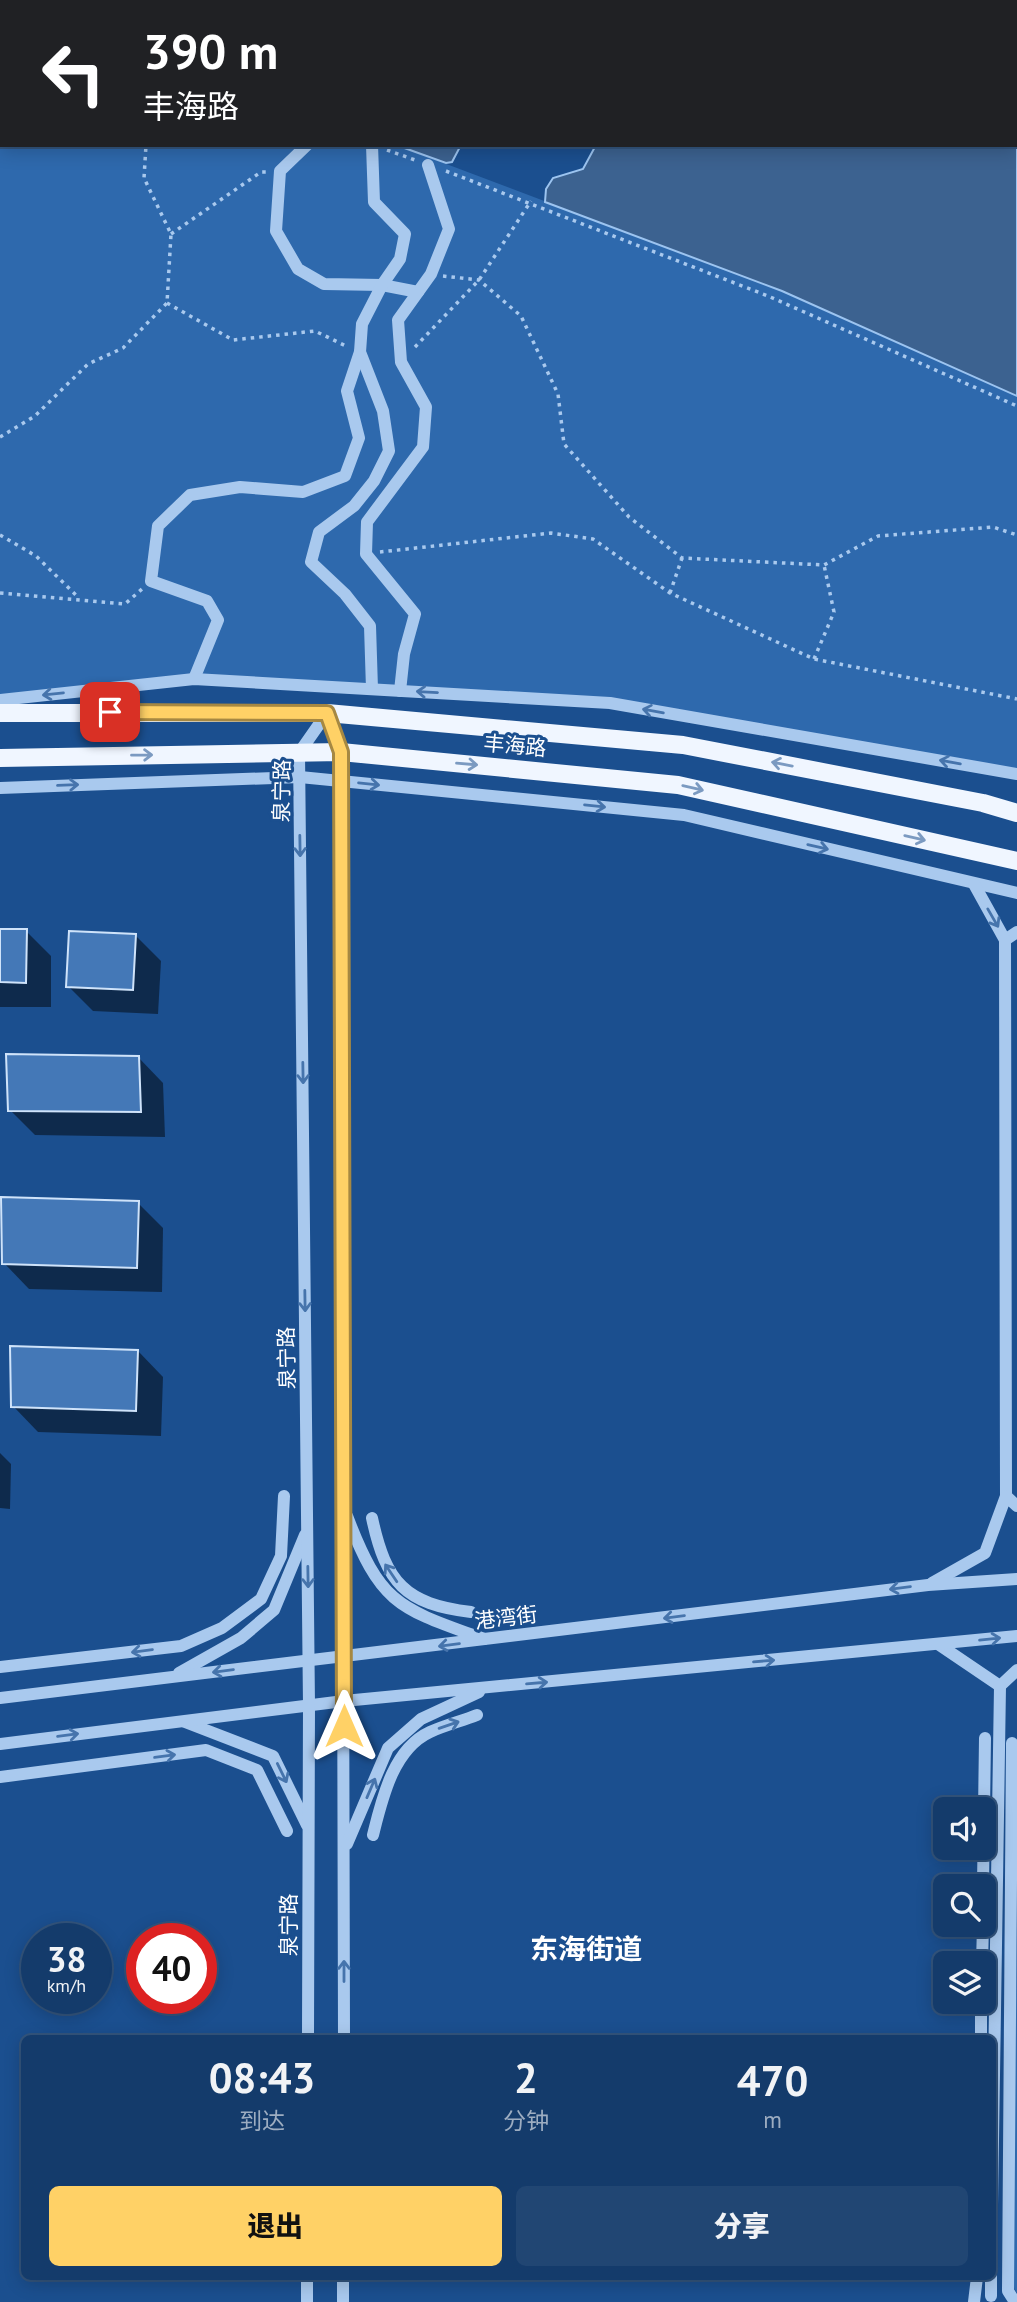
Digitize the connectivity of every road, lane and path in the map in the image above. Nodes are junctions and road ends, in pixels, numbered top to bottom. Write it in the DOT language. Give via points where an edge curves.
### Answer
graph roads {
  1 [pos="146,147"];
  2 [pos="305,147"];
  3 [pos="372,147"];
  4 [pos="385,149"];
  5 [pos="428,165"];
  6 [pos="281,171"];
  7 [pos="531,201"];
  8 [pos="171,234"];
  9 [pos="431,274"];
  10 [pos="479,280"];
  11 [pos="382,285"];
  12 [pos="418,292"];
  13 [pos="167,303"];
  14 [pos="360,352"];
  15 [pos="401,362"];
  16 [pos="1017,406"];
  17 [pos="0,438"];
  18 [pos="1017,535"];
  19 [pos="0,536"];
  20 [pos="366,554"];
  21 [pos="682,558"];
  22 [pos="824,565"];
  23 [pos="151,581"];
  24 [pos="0,593"];
  25 [pos="670,593"];
  26 [pos="80,600"];
  27 [pos="814,659"];
  28 [pos="194,679"];
  29 [pos="372,689"];
  30 [pos="400,691"];
  31 [pos="1017,699"];
  32 [pos="0,700"];
  33 [pos="0,713"];
  34 [pos="327,713"];
  35 [pos="341,752"];
  36 [pos="299,753"];
  37 [pos="0,758"];
  38 [pos="1017,774"];
  39 [pos="300,777"];
  40 [pos="341,782"];
  41 [pos="0,788"];
  42 [pos="1017,813"];
  43 [pos="1017,861"];
  44 [pos="974,884"];
  45 [pos="1017,893"];
  46 [pos="1017,932"];
  47 [pos="1005,940"];
  48 [pos="284,1496"];
  49 [pos="1006,1496"];
  50 [pos="1017,1506"];
  51 [pos="344,1508"];
  52 [pos="372,1518"];
  53 [pos="308,1528"];
  54 [pos="1017,1579"];
  55 [pos="928,1585"];
  56 [pos="471,1612"];
  57 [pos="1017,1636"];
  58 [pos="488,1640"];
  59 [pos="938,1644"];
  60 [pos="344,1658"];
  61 [pos="309,1660"];
  62 [pos="0,1667"];
  63 [pos="1017,1670"];
  64 [pos="172,1677"];
  65 [pos="1000,1686"];
  66 [pos="488,1687"];
  67 [pos="0,1698"];
  68 [pos="344,1701"];
  69 [pos="309,1705"];
  70 [pos="477,1715"];
  71 [pos="182,1721"];
  72 [pos="985,1738"];
  73 [pos="1012,1743"];
  74 [pos="0,1744"];
  75 [pos="0,1777"];
  76 [pos="309,1828"];
  77 [pos="287,1831"];
  78 [pos="373,1835"];
  79 [pos="344,1851"];
  80 [pos="983,1874"];
  81 [pos="981,2014"];
  82 [pos="308,2035"];
  83 [pos="344,2035"];
  84 [pos="981,2035"];
  85 [pos="995,2035"];
  86 [pos="307,2280"];
  87 [pos="343,2280"];
  88 [pos="977,2280"];
  89 [pos="991,2280"];
  90 [pos="992,2300"];
  91 [pos="307,2302"];
  92 [pos="343,2302"];
  93 [pos="974,2302"];
  94 [pos="1015,2302"];
  1 -- 8 [label="path" via="144,178"];
  2 -- 6 [label="street"];
  3 -- 11 [label="street" via="374,202 405,234 400,260"];
  4 -- 5 [label="path"];
  5 -- 7 [label="path"];
  5 -- 9 [label="street" via="449,229"];
  6 -- 8 [label="path" via="261,172"];
  6 -- 11 [label="street" via="276,231 298,269 324,284"];
  7 -- 10 [label="path"];
  7 -- 16 [label="path" via="768,296"];
  8 -- 13 [label="path"];
  9 -- 10 [label="path"];
  9 -- 12 [label="street"];
  10 -- 15 [label="path"];
  10 -- 21 [label="path" via="520,316 558,394 564,444 629,517"];
  11 -- 12 [label="street"];
  11 -- 14 [label="street" via="362,324"];
  12 -- 15 [label="street" via="398,320"];
  13 -- 14 [label="path" via="233,340 315,331"];
  13 -- 17 [label="path" via="122,348 88,364 35,416"];
  14 -- 23 [label="street" via="347,391 359,439 345,476 303,492 240,487 190,495 158,526"];
  14 -- 29 [label="street" via="383,411 389,451 354,506 319,532 311,562 370,626"];
  15 -- 20 [label="street" via="426,407 423,447 368,522"];
  18 -- 22 [label="path" via="993,527 878,536"];
  19 -- 26 [label="path" via="36,556"];
  20 -- 25 [label="path" via="551,533 593,539"];
  20 -- 30 [label="street" via="415,614"];
  21 -- 22 [label="path"];
  21 -- 25 [label="path"];
  22 -- 27 [label="path" via="834,612"];
  23 -- 26 [label="path" via="125,604"];
  23 -- 28 [label="street" via="206,601 218,620"];
  24 -- 26 [label="path"];
  25 -- 27 [label="path"];
  27 -- 31 [label="path"];
  28 -- 29 [label="street"];
  28 -- 32 [label="street, one-way"];
  29 -- 30 [label="street"];
  38 -- 30 [label="street, one-way" via="610,703"];
  33 -- 34 [label="main road, 丰海路"];
  34 -- 35 [label="street"];
  34 -- 36 [label="street, 泉宁路"];
  42 -- 34 [label="main road, 丰海路, one-way" via="683,745"];
  35 -- 36 [label="main road, 丰海路"];
  35 -- 40 [label="street"];
  35 -- 43 [label="main road, 丰海路, one-way" via="678,785"];
  37 -- 36 [label="main road, 丰海路, one-way"];
  36 -- 39 [label="street, 泉宁路"];
  39 -- 40 [label="street"];
  41 -- 39 [label="street, one-way"];
  39 -- 53 [label="street, 泉宁路, one-way"];
  40 -- 44 [label="street, one-way" via="684,815"];
  40 -- 51 [label="street"];
  44 -- 45 [label="street"];
  44 -- 47 [label="street, one-way"];
  46 -- 47 [label="street"];
  47 -- 49 [label="street"];
  48 -- 62 [label="street, one-way" via="281,1556 261,1600 222,1628 181,1646"];
  49 -- 50 [label="street"];
  49 -- 55 [label="street" via="985,1553"];
  51 -- 58 [label="street" via="364,1560 388,1594 414,1614"];
  51 -- 60 [label="street"];
  56 -- 52 [label="street, one-way" via="437,1608 401,1587 380,1556"];
  53 -- 61 [label="street, 泉宁路, one-way"];
  53 -- 64 [label="street" via="274,1610 241,1638"];
  54 -- 55 [label="street, 港湾街"];
  55 -- 58 [label="street, 港湾街, one-way"];
  59 -- 57 [label="street, one-way"];
  58 -- 60 [label="street, 港湾街, one-way"];
  59 -- 65 [label="street"];
  66 -- 59 [label="street, one-way"];
  60 -- 61 [label="street, 港湾街"];
  60 -- 68 [label="street"];
  61 -- 64 [label="street, 港湾街, one-way"];
  61 -- 69 [label="street, 泉宁路"];
  63 -- 65 [label="street"];
  64 -- 67 [label="street, 港湾街"];
  65 -- 85 [label="street"];
  66 -- 68 [label="street"];
  79 -- 66 [label="street, one-way" via="388,1748 421,1719"];
  68 -- 69 [label="street"];
  68 -- 79 [label="street"];
  69 -- 71 [label="street"];
  69 -- 76 [label="street, 泉宁路"];
  78 -- 70 [label="street, one-way" via="384,1791 400,1759 427,1733"];
  74 -- 71 [label="street, one-way"];
  71 -- 76 [label="street, one-way" via="273,1756"];
  72 -- 80 [label="street"];
  73 -- 94 [label="street" via="1008,2291"];
  75 -- 77 [label="street, one-way" via="206,1750 257,1770"];
  76 -- 82 [label="street, 泉宁路"];
  83 -- 79 [label="street, one-way"];
  81 -- 84 [label="street"];
  86 -- 91 [label="street"];
  87 -- 92 [label="street"];
  88 -- 93 [label="street"];
  89 -- 90 [label="street"];
}
